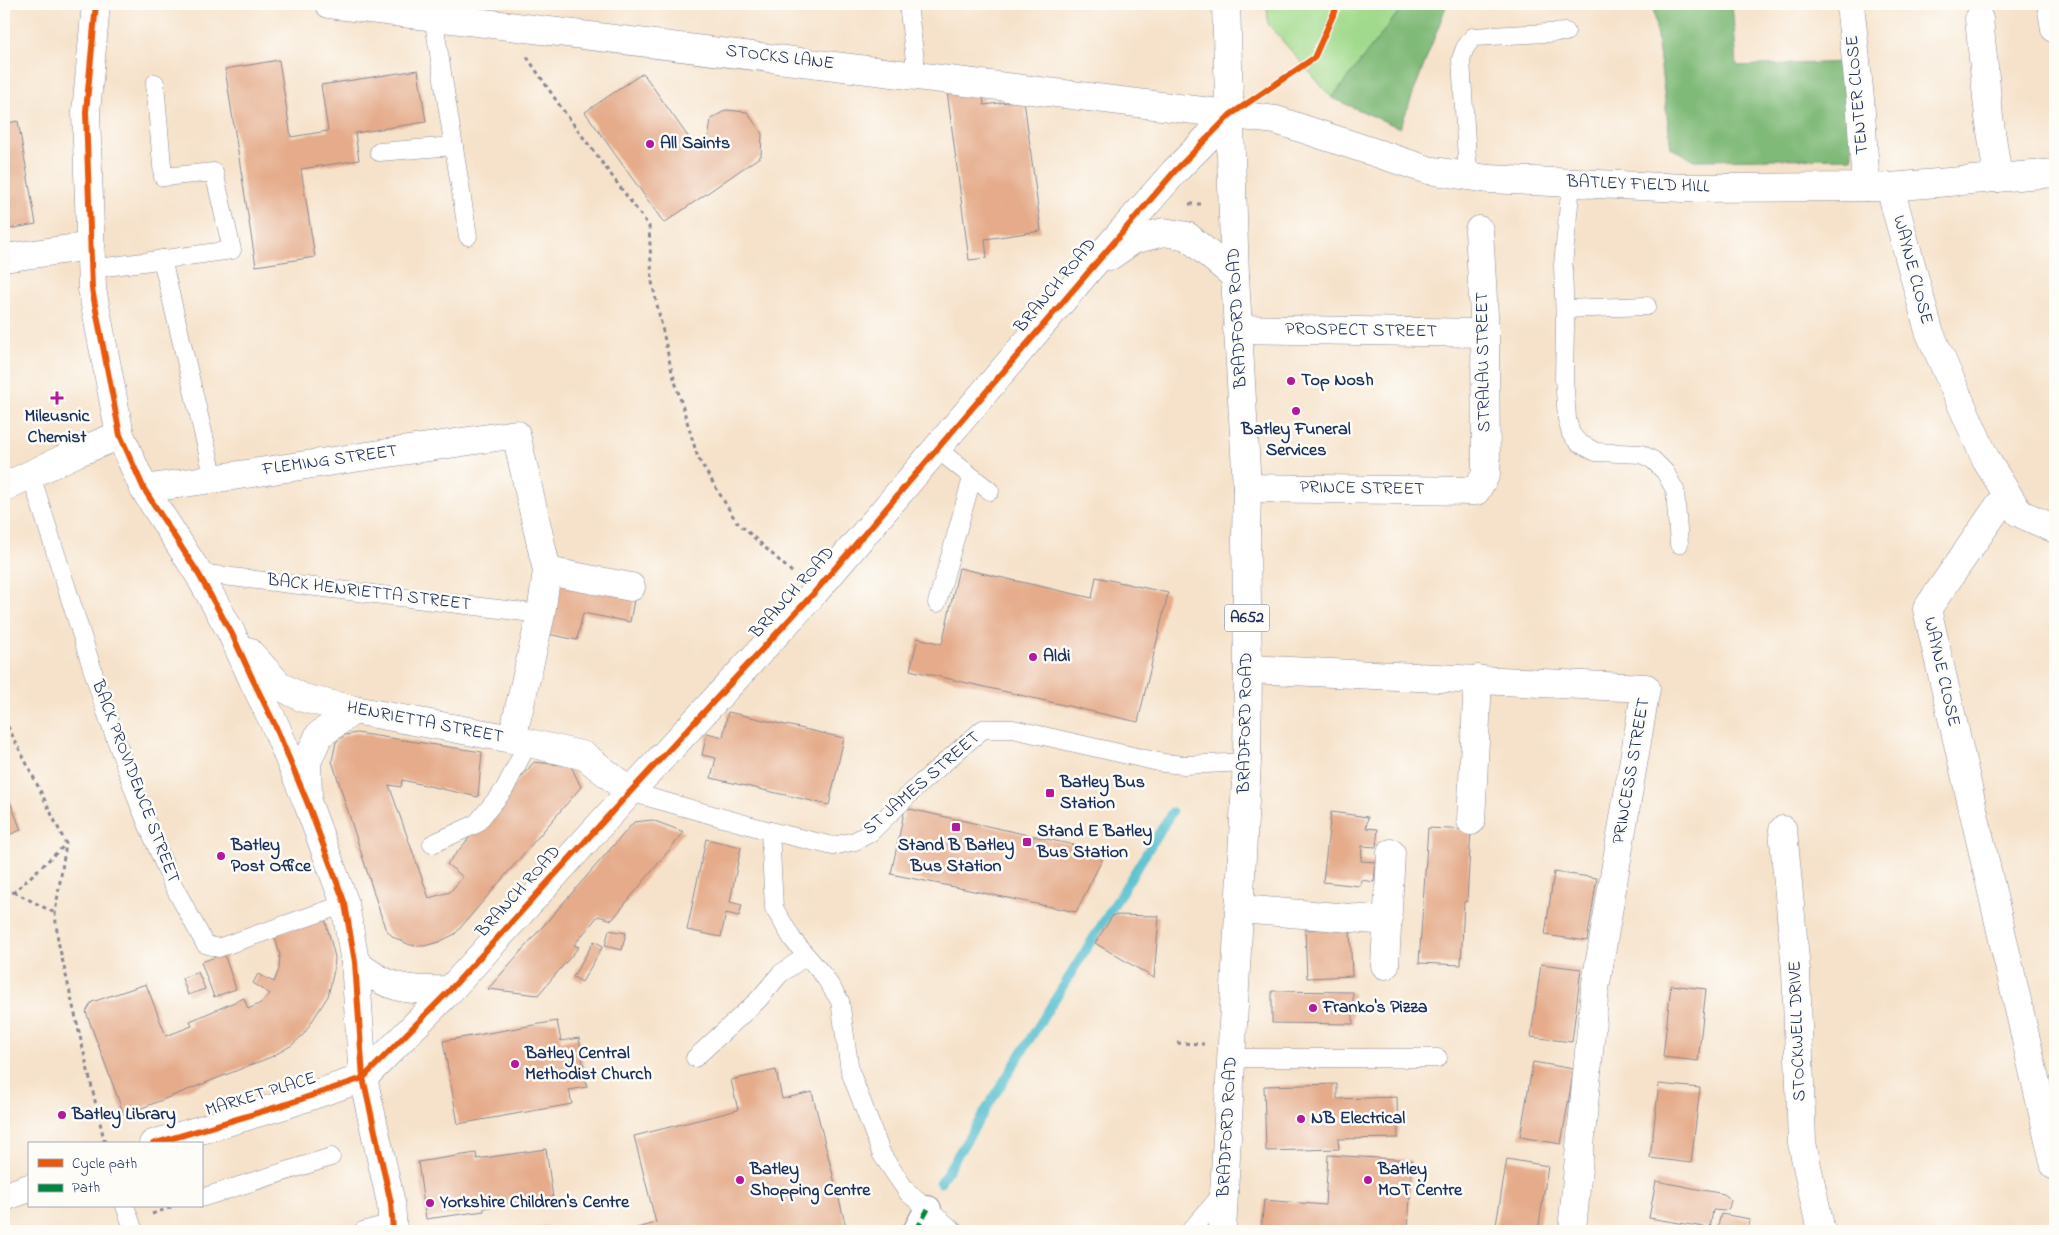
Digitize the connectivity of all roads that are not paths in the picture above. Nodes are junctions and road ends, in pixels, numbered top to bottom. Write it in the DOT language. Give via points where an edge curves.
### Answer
graph roads {
  1 [pos="96,4"];
  2 [pos="329,4"];
  3 [pos="908,4"];
  4 [pos="1226,4"];
  5 [pos="1850,4"];
  6 [pos="2051,4"];
  7 [pos="433,16"];
  8 [pos="1979,19"];
  9 [pos="2055,29"];
  10 [pos="1566,32"];
  11 [pos="916,76"];
  12 [pos="155,83"];
  13 [pos="1230,115"];
  14 [pos="454,146"];
  15 [pos="379,152"];
  16 [pos="2055,173"];
  17 [pos="1468,176"];
  18 [pos="1998,178"];
  19 [pos="1571,184"];
  20 [pos="1878,187"];
  21 [pos="1479,230"];
  22 [pos="468,236"];
  23 [pos="91,257"];
  24 [pos="4,258"];
  25 [pos="162,259"];
  26 [pos="1089,269"];
  27 [pos="1235,276"];
  28 [pos="1647,306"];
  29 [pos="1565,309"];
  30 [pos="1237,329"];
  31 [pos="1485,333"];
  32 [pos="120,435"];
  33 [pos="937,449"];
  34 [pos="30,475"];
  35 [pos="214,478"];
  36 [pos="972,478"];
  37 [pos="4,487"];
  38 [pos="1247,488"];
  39 [pos="144,489"];
  40 [pos="990,491"];
  41 [pos="1476,491"];
  42 [pos="2007,494"];
  43 [pos="2055,529"];
  44 [pos="1679,544"];
  45 [pos="546,571"];
  46 [pos="198,573"];
  47 [pos="631,587"];
  48 [pos="937,603"];
  49 [pos="541,614"];
  50 [pos="232,634"];
  51 [pos="1248,669"];
  52 [pos="1478,679"];
  53 [pos="354,710"];
  54 [pos="520,741"];
  55 [pos="1247,762"];
  56 [pos="630,792"];
  57 [pos="308,804"];
  58 [pos="1471,821"];
  59 [pos="1783,830"];
  60 [pos="770,831"];
  61 [pos="432,844"];
  62 [pos="1392,852"];
  63 [pos="345,904"];
  64 [pos="1240,909"];
  65 [pos="1388,921"];
  66 [pos="806,956"];
  67 [pos="355,962"];
  68 [pos="1386,965"];
  69 [pos="450,990"];
  70 [pos="695,1058"];
  71 [pos="1231,1058"];
  72 [pos="1438,1058"];
  73 [pos="364,1078"];
  74 [pos="171,1141"];
  75 [pos="332,1157"];
  76 [pos="2055,1166"];
  77 [pos="28,1188"];
  78 [pos="1224,1192"];
  79 [pos="4,1198"];
  80 [pos="202,1198"];
  81 [pos="126,1208"];
  82 [pos="922,1220"];
  83 [pos="1573,1220"];
  84 [pos="392,1227"];
  85 [pos="134,1231"];
  86 [pos="363,1231"];
  87 [pos="954,1231"];
  88 [pos="1190,1231"];
  89 [pos="1222,1231"];
  90 [pos="1821,1231"];
  1 -- 23 [label="street" via="86,112"];
  2 -- 7 [label="street, STOCKS LANE"];
  3 -- 11 [label="lane"];
  4 -- 13 [label="street, BRADFORD ROAD / A652"];
  5 -- 20 [label="street, TENTER CLOSE" via="1860,99"];
  6 -- 9 [label="street"];
  7 -- 11 [label="street, STOCKS LANE"];
  7 -- 14 [label="lane"];
  8 -- 18 [label="street"];
  10 -- 17 [label="lane" via="1473,37 1465,48 1461,59"];
  11 -- 13 [label="street, STOCKS LANE"];
  12 -- 25 [label="lane" via="163,177 214,172 232,250"];
  13 -- 17 [label="street, BATLEY FIELD HILL" via="1276,120 1428,170"];
  13 -- 26 [label="street, BRANCH ROAD" via="1175,171"];
  13 -- 27 [label="street, BRADFORD ROAD / A652"];
  14 -- 15 [label="lane"];
  14 -- 22 [label="lane"];
  16 -- 18 [label="street, BATLEY FIELD HILL"];
  17 -- 19 [label="street, BATLEY FIELD HILL"];
  18 -- 20 [label="street, BATLEY FIELD HILL"];
  19 -- 20 [label="street, BATLEY FIELD HILL" via="1684,188"];
  19 -- 29 [label="lane" via="1563,265"];
  20 -- 42 [label="street, WAYNE CLOSE" via="1929,331 1986,460"];
  21 -- 31 [label="street, STRALAU STREET"];
  23 -- 24 [label="street"];
  23 -- 25 [label="lane"];
  23 -- 32 [label="street" via="92,289"];
  25 -- 35 [label="lane"];
  26 -- 27 [label="street" via="1133,240 1164,232 1187,236"];
  26 -- 33 [label="street, BRANCH ROAD"];
  27 -- 30 [label="street, BRADFORD ROAD / A652"];
  28 -- 29 [label="lane"];
  29 -- 44 [label="lane" via="1564,378 1571,434 1579,443 1596,452 1641,454 1654,460 1675,490"];
  30 -- 31 [label="street, PROSPECT STREET"];
  30 -- 38 [label="street, BRADFORD ROAD / A652"];
  31 -- 41 [label="street, STRALAU STREET" via="1486,474"];
  32 -- 34 [label="street"];
  32 -- 39 [label="street"];
  33 -- 36 [label="lane"];
  33 -- 56 [label="street, BRANCH ROAD" via="814,593"];
  34 -- 37 [label="street"];
  34 -- 63 [label="lane, BACK PROVIDENCE STREET" via="139,804 172,883 206,944 218,948"];
  35 -- 39 [label="street, FLEMING STREET"];
  35 -- 45 [label="street, FLEMING STREET" via="516,434"];
  36 -- 40 [label="lane"];
  36 -- 48 [label="lane"];
  38 -- 41 [label="street, PRINCE STREET"];
  38 -- 51 [label="street, BRADFORD ROAD / A652"];
  39 -- 46 [label="street"];
  42 -- 43 [label="street" via="2019,513"];
  42 -- 76 [label="street, WAYNE CLOSE" via="1927,609"];
  45 -- 47 [label="street"];
  45 -- 49 [label="street"];
  46 -- 49 [label="lane, BACK HENRIETTA STREET"];
  46 -- 50 [label="street"];
  49 -- 54 [label="street"];
  50 -- 53 [label="street, HENRIETTA STREET" via="280,686 303,698"];
  50 -- 57 [label="street"];
  51 -- 52 [label="street, PRINCESS STREET"];
  51 -- 55 [label="street, BRADFORD ROAD / A652"];
  52 -- 58 [label="street"];
  52 -- 83 [label="street, PRINCESS STREET" via="1646,688 1595,990"];
  53 -- 54 [label="street, HENRIETTA STREET"];
  53 -- 57 [label="street" via="319,734 307,762"];
  54 -- 56 [label="street, HENRIETTA STREET" via="585,756"];
  54 -- 61 [label="lane" via="504,790 476,824"];
  55 -- 60 [label="lane, ST JAMES STREET" via="1185,766 1013,729 983,729 870,833 854,841 833,846"];
  55 -- 64 [label="street, BRADFORD ROAD / A652"];
  56 -- 60 [label="lane, ST JAMES STREET"];
  56 -- 69 [label="street, BRANCH ROAD"];
  57 -- 63 [label="street"];
  59 -- 90 [label="street, STOCKWELL DRIVE" via="1796,970 1802,1143"];
  60 -- 66 [label="lane" via="774,908"];
  62 -- 65 [label="street"];
  63 -- 67 [label="street"];
  64 -- 65 [label="street"];
  64 -- 71 [label="street, BRADFORD ROAD / A652"];
  65 -- 68 [label="street"];
  66 -- 70 [label="lane" via="780,974 758,1000"];
  66 -- 82 [label="lane" via="824,976 840,1002 850,1071 882,1155"];
  67 -- 69 [label="street" via="372,977 389,985 423,991"];
  67 -- 73 [label="street"];
  69 -- 73 [label="street, BRANCH ROAD"];
  71 -- 72 [label="lane"];
  71 -- 78 [label="street, BRADFORD ROAD / A652"];
  73 -- 74 [label="street, MARKET PLACE"];
  73 -- 84 [label="street" via="391,1203"];
  75 -- 80 [label="lane"];
  77 -- 79 [label="street"];
  78 -- 88 [label="lane"];
  78 -- 89 [label="street, BRADFORD ROAD / A652"];
  81 -- 85 [label="lane"];
  82 -- 87 [label="lane"];
  84 -- 86 [label="lane"];
}
